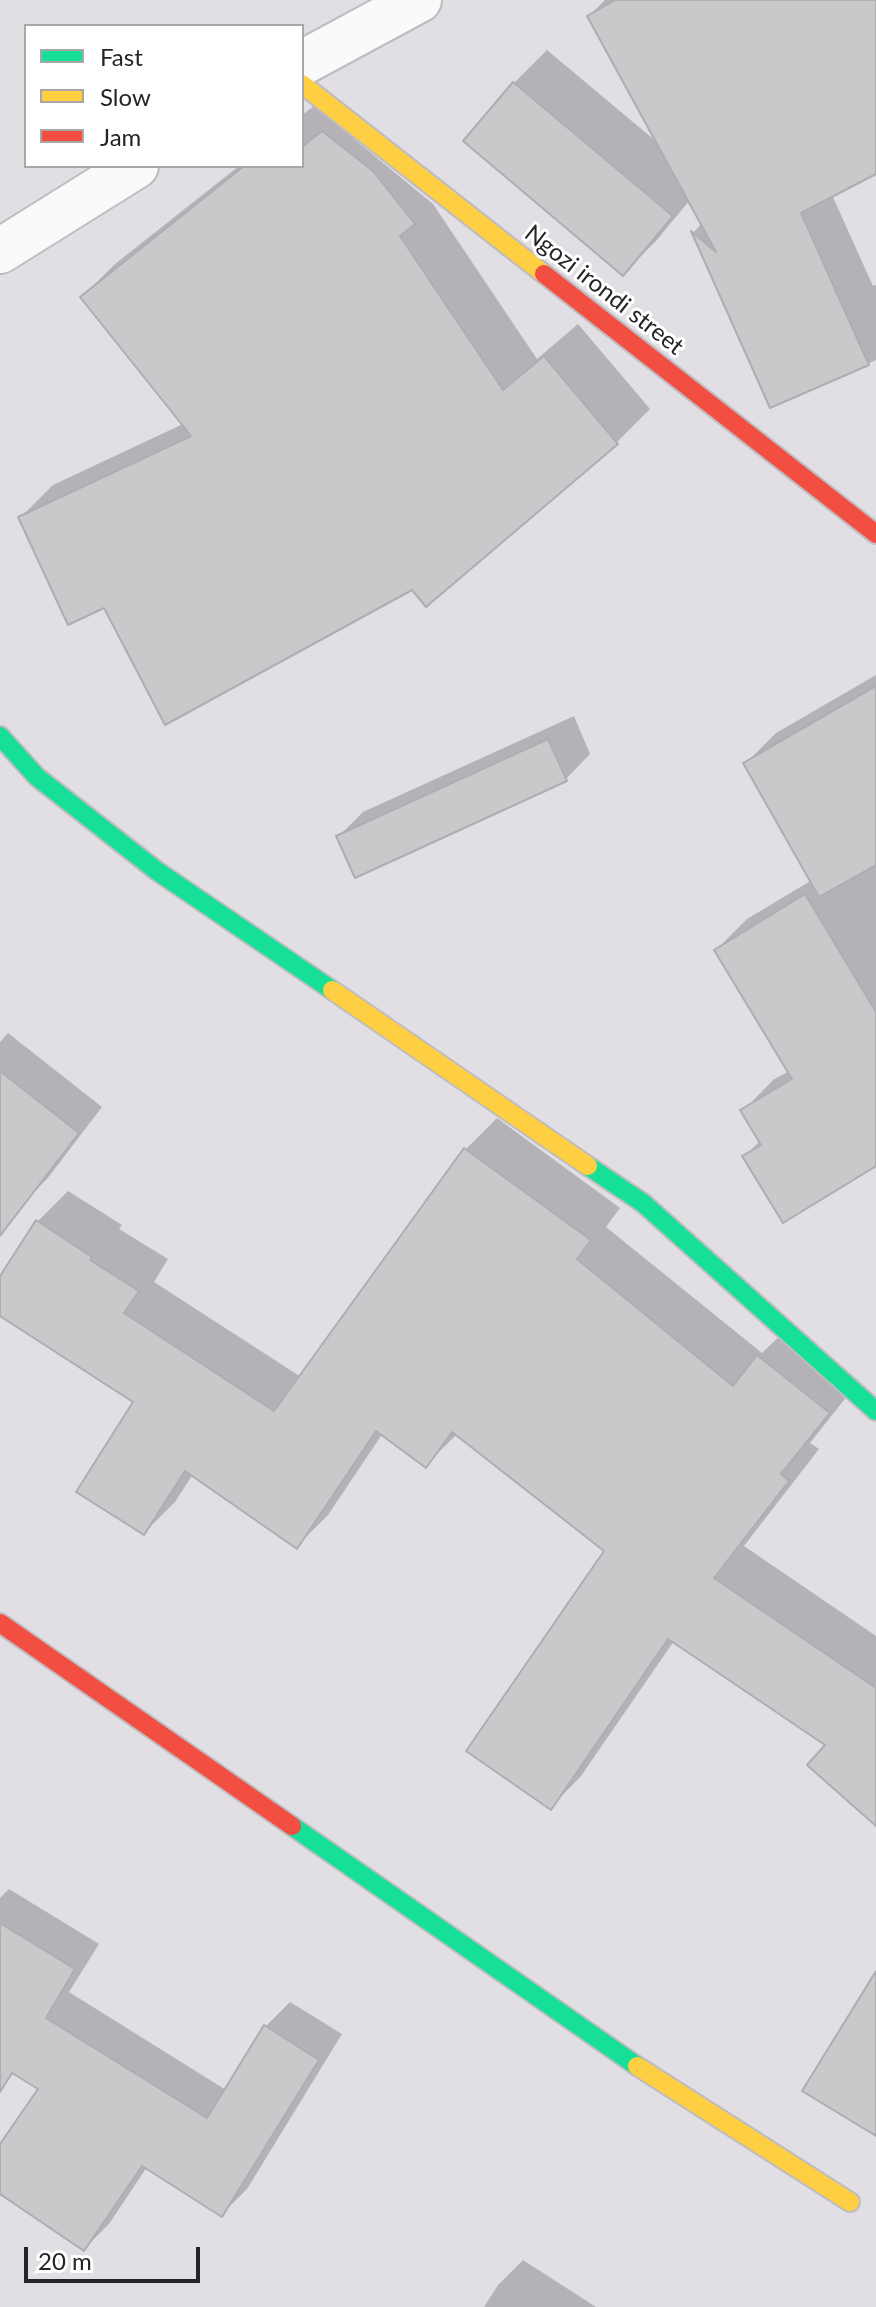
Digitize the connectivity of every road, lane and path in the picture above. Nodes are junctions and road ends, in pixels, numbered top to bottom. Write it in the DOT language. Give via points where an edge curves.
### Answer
graph roads {
  1 [pos="419,0"];
  2 [pos="304,62"];
  3 [pos="304,86"];
  4 [pos="133,168"];
  5 [pos="0,251"];
  6 [pos="876,534"];
  7 [pos="0,736"];
  8 [pos="876,1411"];
  9 [pos="0,1623"];
  10 [pos="850,2202"];
  1 -- 2 [label="street"];
  3 -- 6 [label="street, Ngozi irondi street"];
  4 -- 5 [label="street"];
  7 -- 8 [label="street" via="37,777 157,871 643,1203"];
  9 -- 10 [label="street" via="621,2055"];
}
